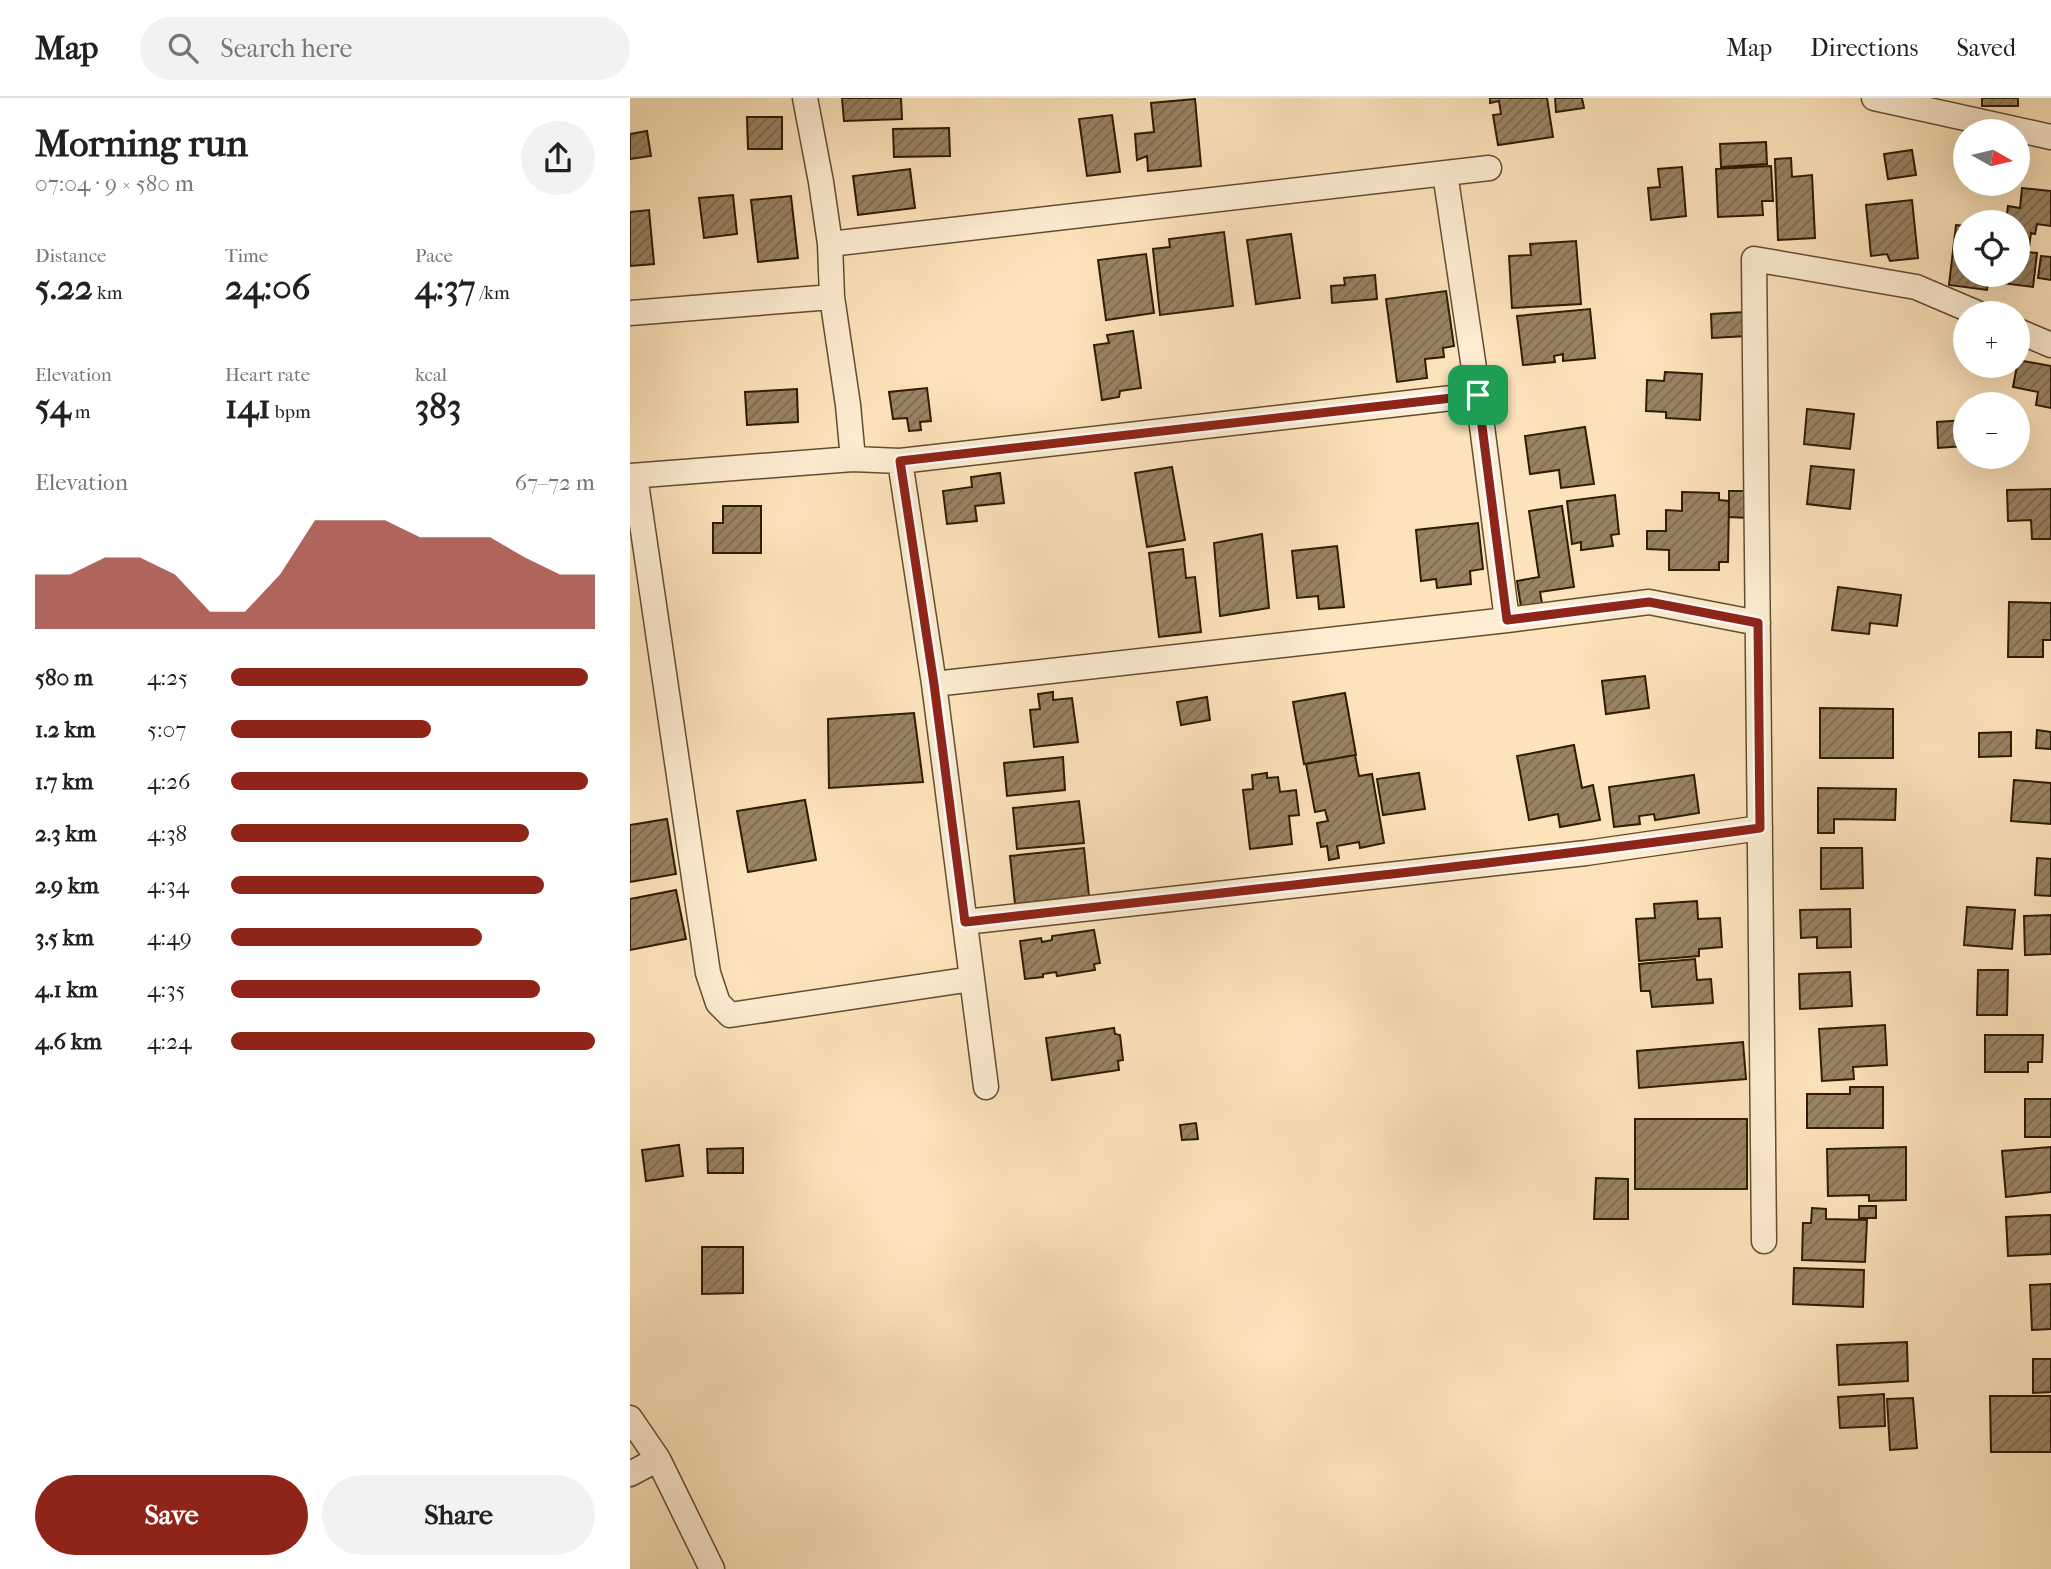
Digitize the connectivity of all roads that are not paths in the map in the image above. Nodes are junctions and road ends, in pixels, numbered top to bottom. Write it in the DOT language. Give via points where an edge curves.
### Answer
graph roads {
  1 [pos="805,98"];
  2 [pos="1874,98"];
  3 [pos="2051,137"];
  4 [pos="1489,168"];
  5 [pos="1445,173"];
  6 [pos="830,244"];
  7 [pos="832,297"];
  8 [pos="1953,302"];
  9 [pos="630,313"];
  10 [pos="2030,336"];
  11 [pos="2051,345"];
  12 [pos="1478,395"];
  13 [pos="853,459"];
  14 [pos="900,461"];
  15 [pos="632,476"];
  16 [pos="1507,620"];
  17 [pos="1758,623"];
  18 [pos="934,684"];
  19 [pos="1760,828"];
  20 [pos="965,922"];
  21 [pos="972,979"];
  22 [pos="986,1087"];
  23 [pos="1764,1241"];
  24 [pos="630,1418"];
  25 [pos="658,1459"];
  26 [pos="630,1474"];
  27 [pos="712,1569"];
  1 -- 6 [label="street"];
  2 -- 3 [label="street"];
  4 -- 5 [label="street"];
  5 -- 6 [label="street"];
  5 -- 12 [label="street"];
  6 -- 7 [label="street"];
  7 -- 9 [label="street"];
  7 -- 13 [label="street"];
  8 -- 17 [label="street" via="1916,286 1754,259"];
  10 -- 11 [label="street"];
  12 -- 14 [label="street"];
  12 -- 16 [label="street"];
  13 -- 14 [label="street"];
  13 -- 15 [label="street"];
  14 -- 18 [label="street"];
  15 -- 21 [label="street" via="708,973 718,1003 730,1015"];
  16 -- 17 [label="street" via="1649,602"];
  16 -- 18 [label="street"];
  17 -- 19 [label="street"];
  18 -- 20 [label="street"];
  19 -- 20 [label="street" via="1586,853"];
  19 -- 23 [label="street"];
  20 -- 21 [label="street"];
  21 -- 22 [label="street"];
  24 -- 25 [label="street"];
  25 -- 26 [label="street"];
  25 -- 27 [label="street"];
}
